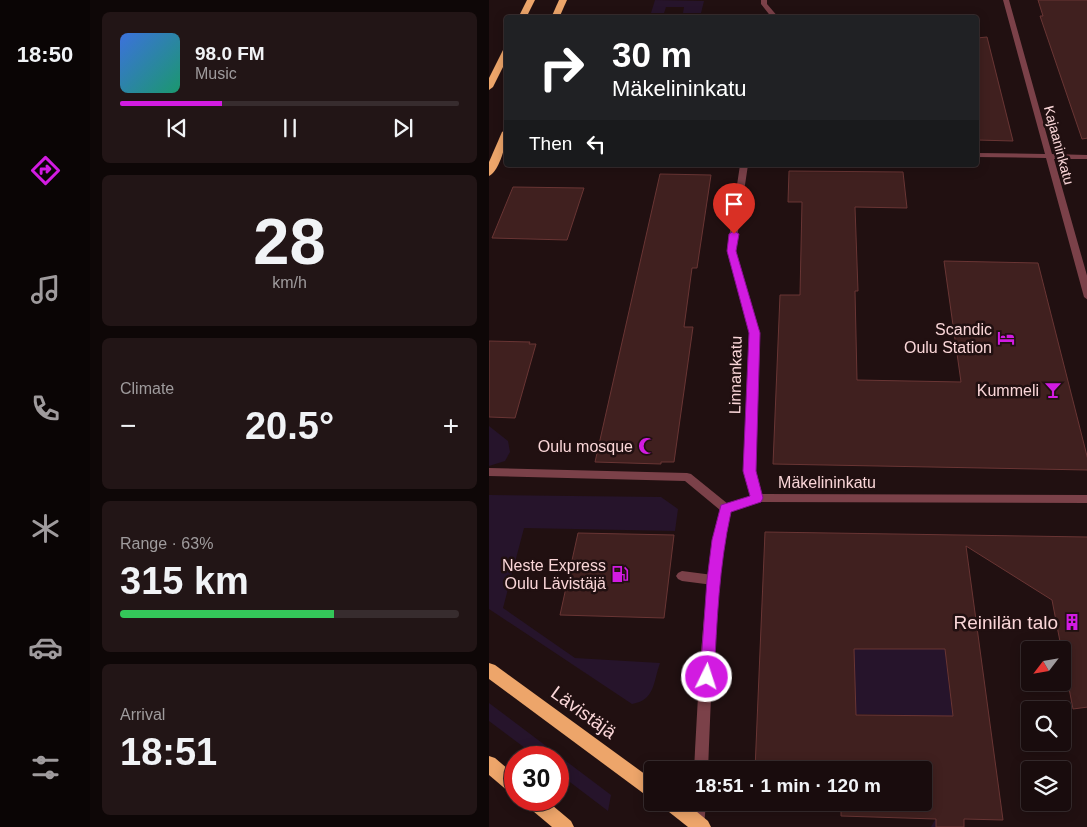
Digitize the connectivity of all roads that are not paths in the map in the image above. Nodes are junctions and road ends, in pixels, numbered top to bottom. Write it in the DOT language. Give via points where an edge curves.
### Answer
graph roads {
  1 [pos="531,0"];
  2 [pos="563,0"];
  3 [pos="764,0"];
  4 [pos="1006,0"];
  5 [pos="524,15"];
  6 [pos="556,15"];
  7 [pos="773,15"];
  8 [pos="504,56"];
  9 [pos="489,87"];
  10 [pos="504,139"];
  11 [pos="979,156"];
  12 [pos="1048,156"];
  13 [pos="1087,157"];
  14 [pos="744,167"];
  15 [pos="489,172"];
  16 [pos="1087,297"];
  17 [pos="489,472"];
  18 [pos="757,498"];
  19 [pos="1087,499"];
  20 [pos="726,509"];
  21 [pos="681,576"];
  22 [pos="713,580"];
  23 [pos="489,670"];
  24 [pos="702,761"];
  25 [pos="489,764"];
  26 [pos="504,777"];
  27 [pos="644,783"];
  28 [pos="546,811"];
  29 [pos="681,811"];
  30 [pos="699,811"];
  31 [pos="700,826"];
  32 [pos="565,827"];
  1 -- 5 [label="main road"];
  2 -- 6 [label="main road"];
  3 -- 7 [label="street"];
  4 -- 12 [label="street, Kajaaninkatu"];
  8 -- 9 [label="main road"];
  10 -- 15 [label="main road"];
  11 -- 12 [label="street"];
  12 -- 13 [label="street"];
  12 -- 16 [label="street, Kajaaninkatu"];
  14 -- 18 [label="street, Linnankatu" via="731,251 755,333 749,471"];
  17 -- 20 [label="street" via="687,477"];
  18 -- 19 [label="street, Mäkelininkatu"];
  18 -- 20 [label="street, Mäkelininkatu"];
  20 -- 22 [label="street"];
  21 -- 22 [label="street"];
  22 -- 24 [label="street"];
  23 -- 27 [label="main road, Lävistäjä"];
  25 -- 26 [label="main road"];
  28 -- 32 [label="main road"];
  29 -- 31 [label="main road"];
  30 -- 31 [label="street"];
}
